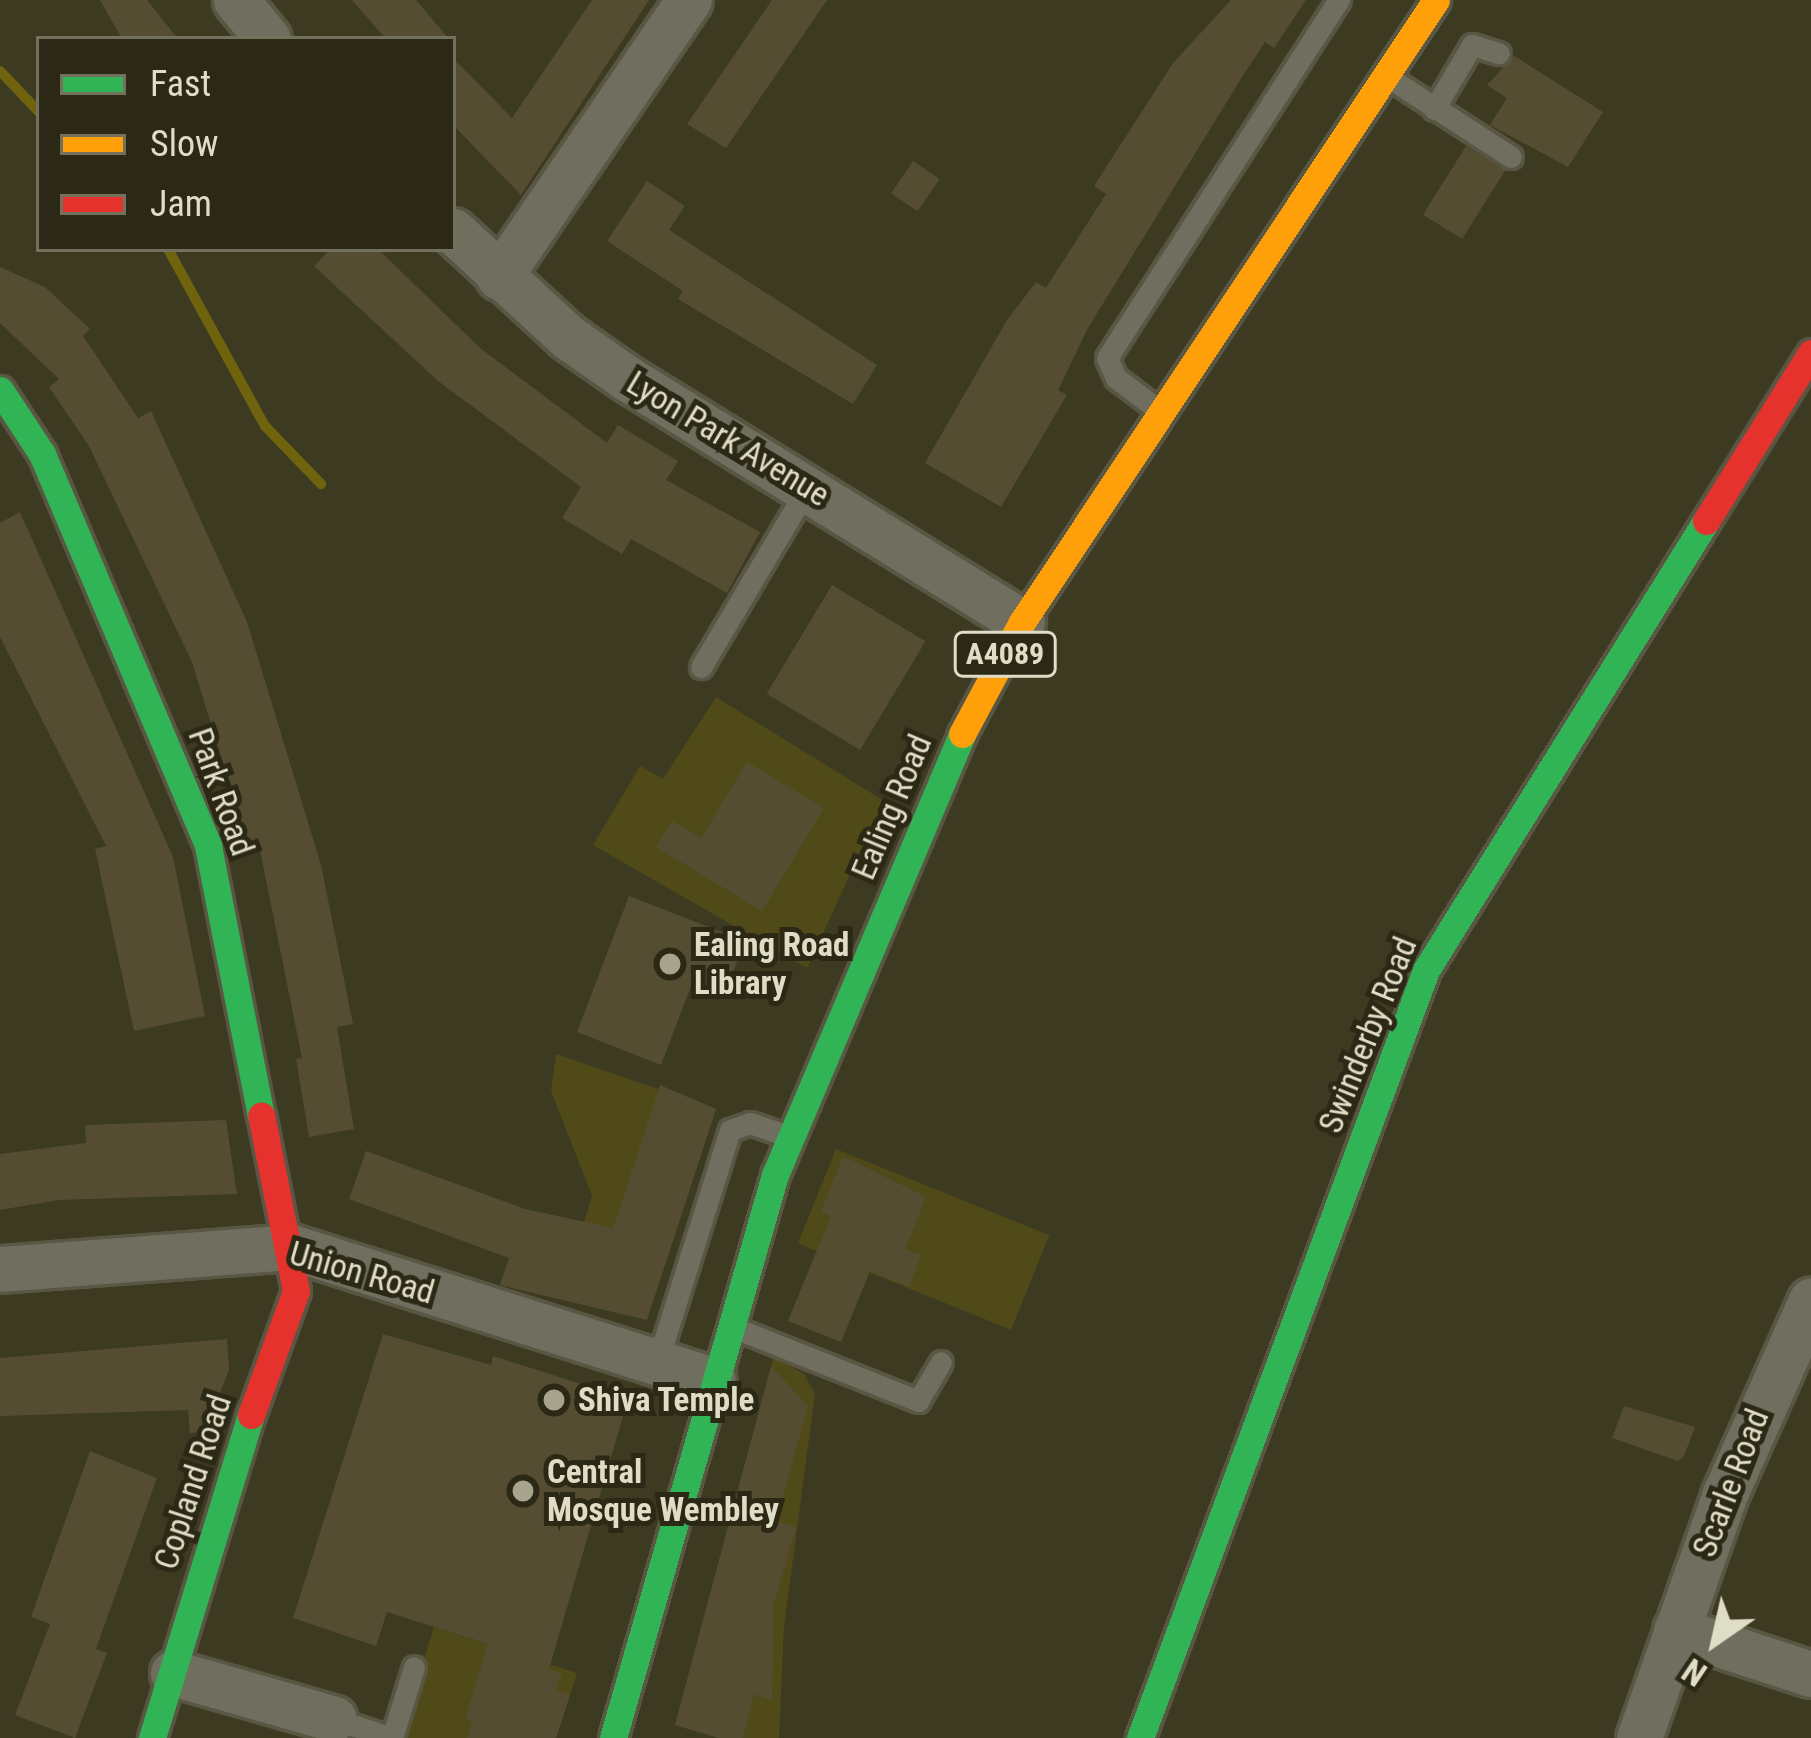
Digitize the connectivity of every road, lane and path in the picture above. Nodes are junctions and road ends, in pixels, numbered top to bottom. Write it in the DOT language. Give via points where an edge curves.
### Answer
graph roads {
  1 [pos="236,0"];
  2 [pos="689,0"];
  3 [pos="1339,0"];
  4 [pos="1436,0"];
  5 [pos="266,36"];
  6 [pos="1499,53"];
  7 [pos="1386,75"];
  8 [pos="1434,109"];
  9 [pos="1511,157"];
  10 [pos="456,234"];
  11 [pos="499,277"];
  12 [pos="1811,353"];
  13 [pos="0,390"];
  14 [pos="1162,412"];
  15 [pos="808,487"];
  16 [pos="1022,622"];
  17 [pos="701,667"];
  18 [pos="791,1137"];
  19 [pos="291,1247"];
  20 [pos="0,1269"];
  21 [pos="1811,1301"];
  22 [pos="728,1325"];
  23 [pos="940,1362"];
  24 [pos="657,1363"];
  25 [pos="712,1380"];
  26 [pos="1676,1630"];
  27 [pos="414,1667"];
  28 [pos="173,1673"];
  29 [pos="1811,1674"];
  30 [pos="334,1719"];
  31 [pos="152,1738"];
  32 [pos="392,1738"];
  33 [pos="614,1738"];
  34 [pos="1140,1738"];
  35 [pos="1639,1738"];
  1 -- 5 [label="street"];
  2 -- 11 [label="street"];
  3 -- 14 [label="lane" via="1107,358 1116,378"];
  4 -- 7 [label="street, Ealing Road / A4089"];
  6 -- 8 [label="lane" via="1472,45"];
  7 -- 8 [label="lane"];
  7 -- 14 [label="street, Ealing Road / A4089"];
  8 -- 9 [label="lane"];
  10 -- 11 [label="street, Lyon Park Avenue"];
  11 -- 15 [label="street, Lyon Park Avenue" via="628,380"];
  12 -- 34 [label="street, Swinderby Road" via="1426,970"];
  13 -- 19 [label="street, Park Road" via="42,454 208,846"];
  14 -- 16 [label="street, Ealing Road / A4089"];
  15 -- 16 [label="street, Lyon Park Avenue"];
  15 -- 17 [label="lane"];
  16 -- 18 [label="street, Ealing Road / A4089" via="959,740"];
  18 -- 22 [label="street, Ealing Road / A4089"];
  18 -- 24 [label="lane" via="739,1124 721,1155"];
  19 -- 20 [label="street, Union Road"];
  19 -- 24 [label="street, Union Road"];
  19 -- 28 [label="street, Copland Road" via="296,1291 230,1472"];
  21 -- 26 [label="street, Scarle Road" via="1777,1368"];
  22 -- 23 [label="lane" via="918,1401"];
  22 -- 25 [label="street, Ealing Road / A4089"];
  24 -- 25 [label="street, Union Road"];
  25 -- 33 [label="street, Ealing Road / A4089"];
  26 -- 29 [label="street"];
  26 -- 35 [label="street, Scarle Road"];
  27 -- 32 [label="lane"];
  28 -- 30 [label="street"];
  28 -- 31 [label="street, Copland Road"];
  30 -- 32 [label="lane"];
}
